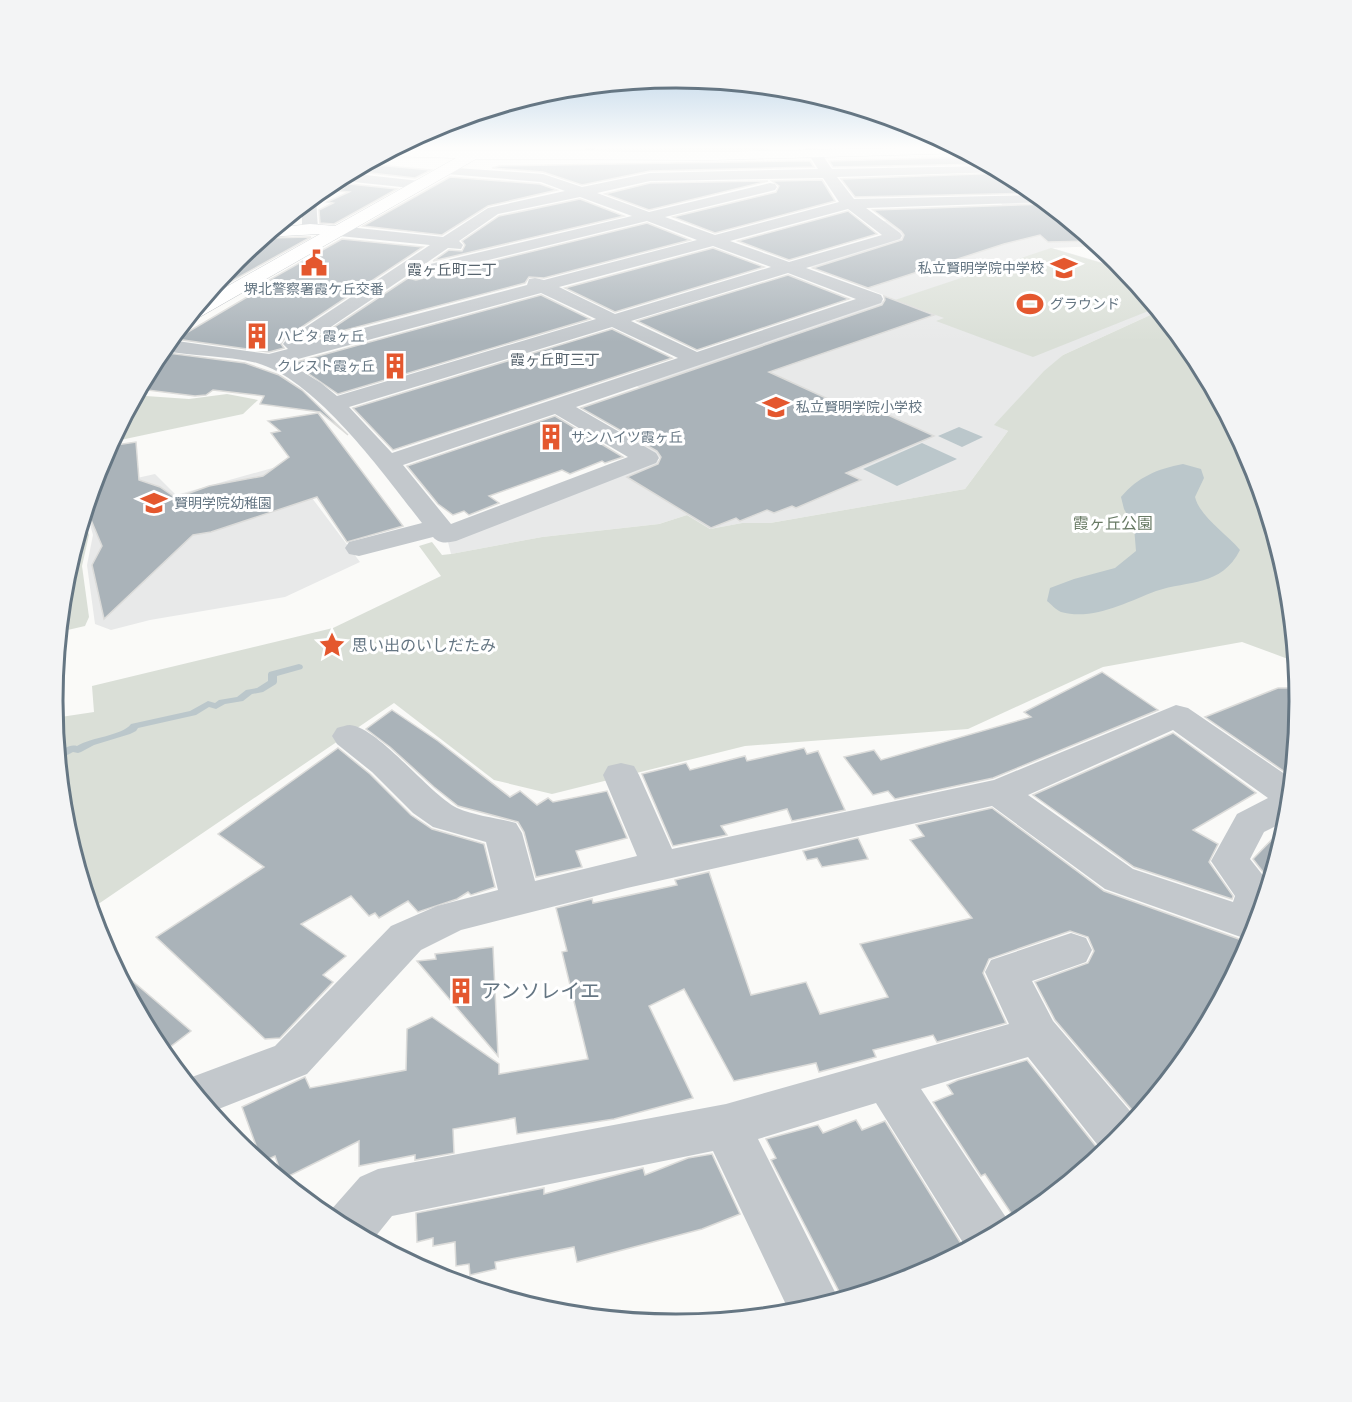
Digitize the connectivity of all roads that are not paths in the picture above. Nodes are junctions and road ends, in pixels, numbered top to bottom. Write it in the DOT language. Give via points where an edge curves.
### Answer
graph roads {
  1 [pos="309,211"];
  2 [pos="373,211"];
  3 [pos="493,211"];
  4 [pos="634,211"];
  5 [pos="672,211"];
  6 [pos="822,211"];
  7 [pos="859,211"];
  8 [pos="649,217"];
  9 [pos="310,229"];
  10 [pos="283,231"];
  11 [pos="339,231"];
  12 [pos="713,241"];
  13 [pos="448,242"];
  14 [pos="482,258"];
  15 [pos="502,267"];
  16 [pos="789,269"];
  17 [pos="522,277"];
  18 [pos="393,278"];
  19 [pos="542,286"];
  20 [pos="210,303"];
  21 [pos="614,321"];
  22 [pos="176,347"];
  23 [pos="696,359"];
  24 [pos="269,360"];
  25 [pos="335,404"];
  26 [pos="557,405"];
  27 [pos="386,463"];
  28 [pos="440,527"];
  29 [pos="359,548"];
  30 [pos="349,736"];
  31 [pos="621,775"];
  32 [pos="1282,791"];
  33 [pos="998,792"];
  34 [pos="1279,808"];
  35 [pos="660,865"];
  36 [pos="520,898"];
  37 [pos="1254,902"];
  38 [pos="1247,922"];
  39 [pos="1071,950"];
  40 [pos="1037,1035"];
  41 [pos="887,1079"];
  42 [pos="205,1093"];
  43 [pos="726,1126"];
  44 [pos="1114,1129"];
  45 [pos="354,1222"];
  46 [pos="985,1230"];
  47 [pos="811,1299"];
  1 -- 9 [label="street"];
  2 -- 11 [label="main road"];
  3 -- 13 [label="street"];
  4 -- 8 [label="street"];
  5 -- 8 [label="street"];
  6 -- 12 [label="street"];
  7 -- 16 [label="street" via="894,236"];
  8 -- 12 [label="street"];
  8 -- 14 [label="street"];
  9 -- 10 [label="main road"];
  9 -- 11 [label="main road"];
  11 -- 13 [label="street"];
  11 -- 20 [label="main road"];
  12 -- 16 [label="street"];
  12 -- 19 [label="street"];
  13 -- 14 [label="street"];
  13 -- 18 [label="street"];
  14 -- 15 [label="street"];
  14 -- 18 [label="street"];
  16 -- 21 [label="street"];
  16 -- 23 [label="street" via="874,299"];
  17 -- 19 [label="street"];
  18 -- 24 [label="street"];
  19 -- 21 [label="street"];
  19 -- 24 [label="street"];
  21 -- 23 [label="street"];
  21 -- 25 [label="street"];
  22 -- 24 [label="street"];
  23 -- 26 [label="street"];
  24 -- 25 [label="street"];
  25 -- 27 [label="street"];
  26 -- 27 [label="street"];
  26 -- 28 [label="street" via="647,458 446,535"];
  27 -- 28 [label="street"];
  28 -- 29 [label="street"];
  30 -- 36 [label="street" via="446,818 503,833"];
  31 -- 35 [label="street"];
  32 -- 33 [label="street" via="1176,716"];
  33 -- 35 [label="street"];
  33 -- 38 [label="street" via="1119,879"];
  34 -- 37 [label="street" via="1250,823 1230,861 1255,894"];
  35 -- 36 [label="street"];
  36 -- 42 [label="street" via="451,917 406,938 291,1060"];
  39 -- 40 [label="street" via="1006,972"];
  40 -- 41 [label="street"];
  40 -- 44 [label="street"];
  41 -- 43 [label="street"];
  41 -- 46 [label="street"];
  43 -- 45 [label="street" via="378,1194"];
  43 -- 47 [label="street"];
}
